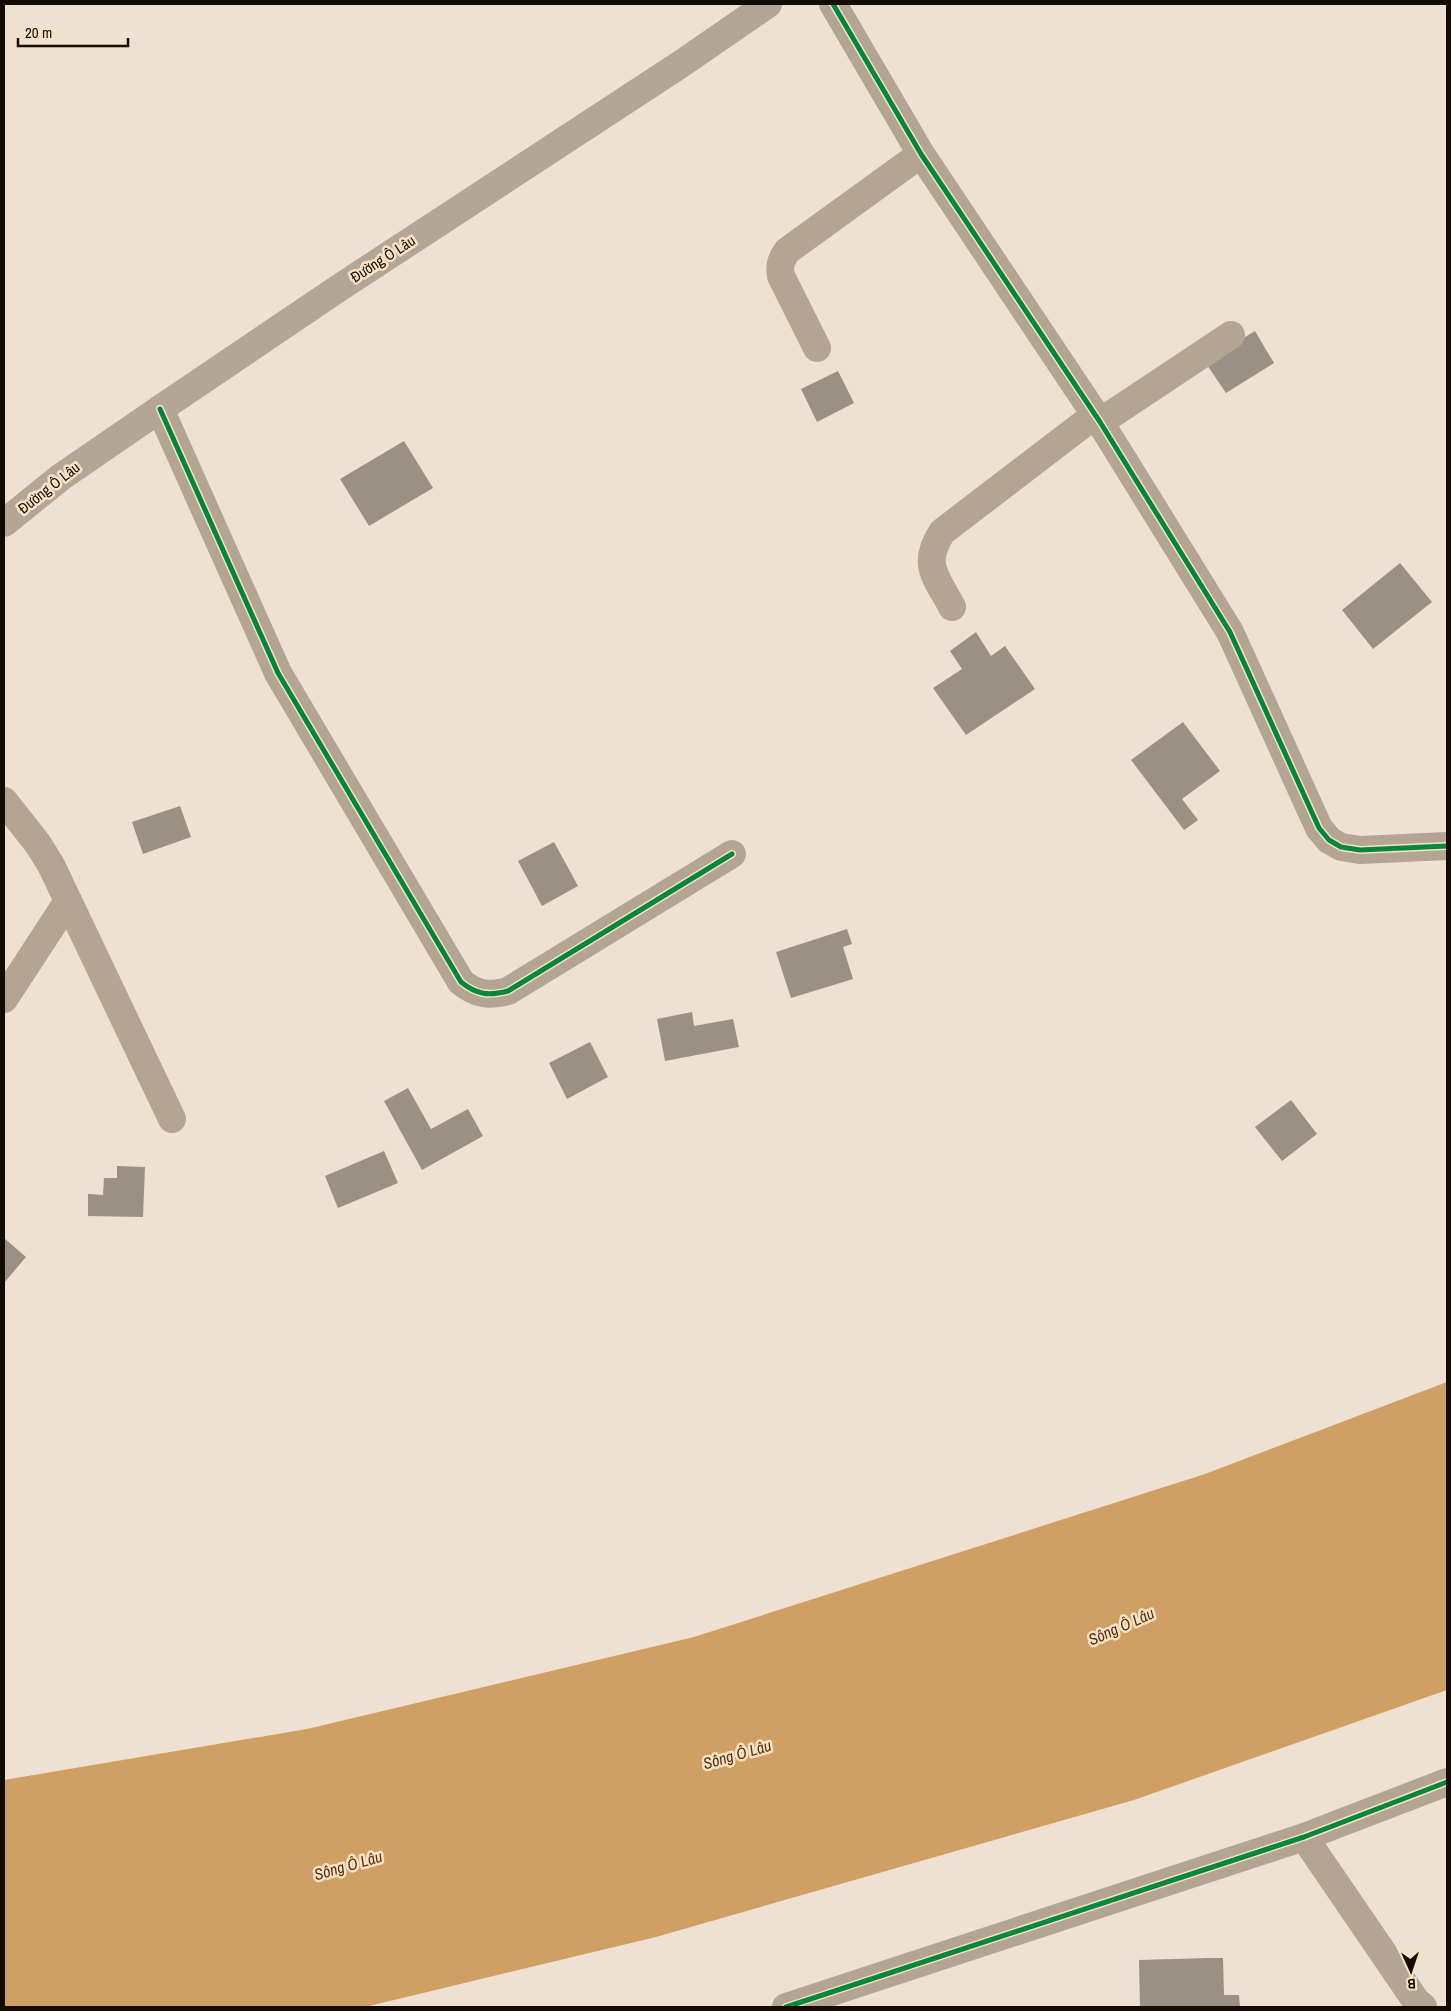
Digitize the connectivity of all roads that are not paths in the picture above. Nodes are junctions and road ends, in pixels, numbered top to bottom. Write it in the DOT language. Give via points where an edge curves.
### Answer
graph roads {
  1 [pos="768,4"];
  2 [pos="833,4"];
  3 [pos="921,154"];
  4 [pos="1231,335"];
  5 [pos="817,348"];
  6 [pos="160,409"];
  7 [pos="1097,418"];
  8 [pos="4,524"];
  9 [pos="952,607"];
  10 [pos="4,802"];
  11 [pos="1447,846"];
  12 [pos="732,854"];
  13 [pos="68,901"];
  14 [pos="4,999"];
  15 [pos="172,1119"];
  16 [pos="1447,1782"];
  17 [pos="1304,1837"];
  18 [pos="1417,2005"];
  19 [pos="786,2007"];
  1 -- 6 [label="main road, Đường Ô Lâu"];
  2 -- 3 [label="street"];
  3 -- 5 [label="street" via="787,251 782,259 781,276"];
  3 -- 7 [label="street"];
  4 -- 7 [label="street"];
  6 -- 8 [label="main road, Đường Ô Lâu" via="61,477"];
  6 -- 12 [label="street" via="278,672 461,982 470,990 482,994 508,991"];
  7 -- 9 [label="street" via="942,532 930,556 932,567"];
  7 -- 11 [label="street" via="1230,632 1319,828 1329,840 1341,847 1360,850"];
  10 -- 13 [label="street" via="38,844"];
  13 -- 14 [label="street"];
  13 -- 15 [label="street"];
  16 -- 17 [label="street"];
  17 -- 18 [label="street"];
  17 -- 19 [label="street"];
}
